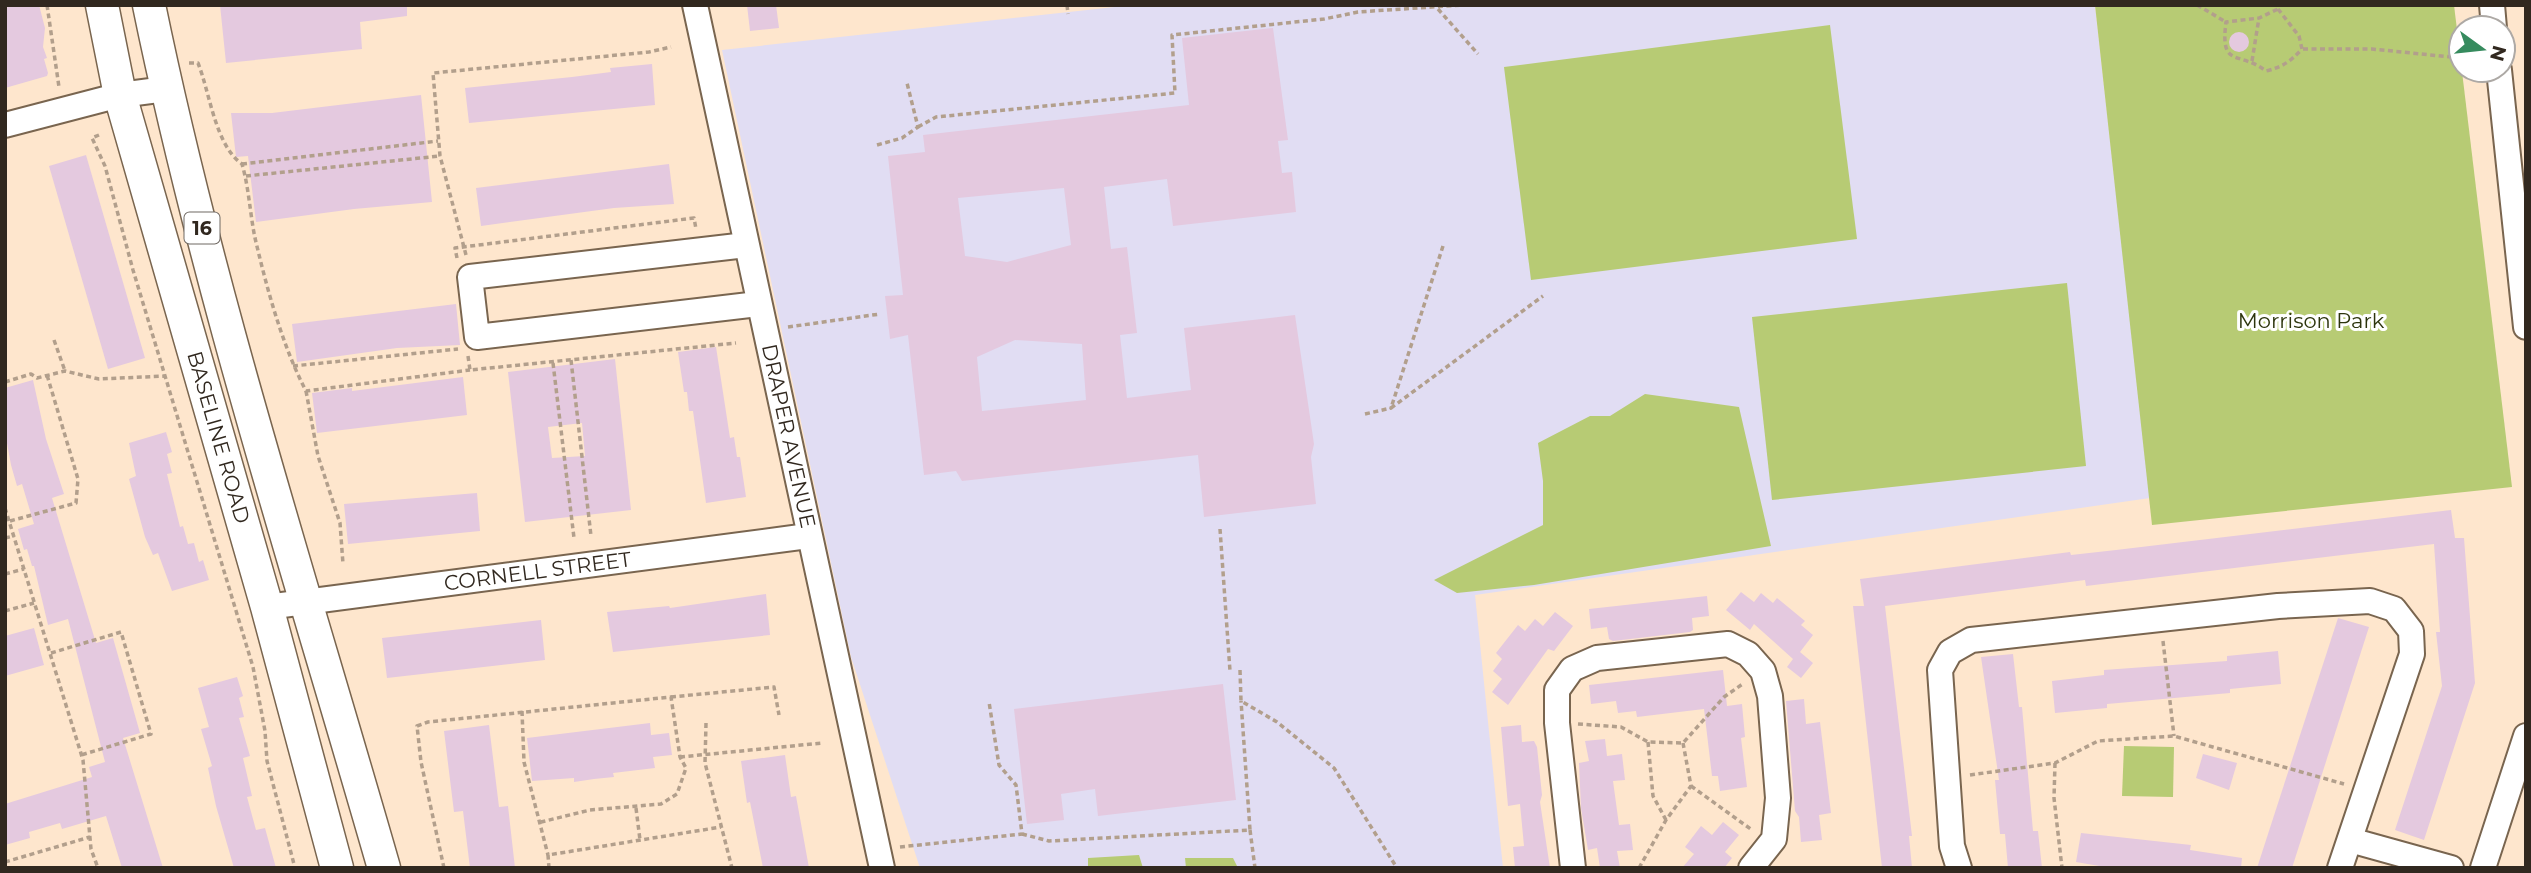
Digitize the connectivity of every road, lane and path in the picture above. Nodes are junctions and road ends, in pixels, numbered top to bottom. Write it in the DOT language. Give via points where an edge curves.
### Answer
graph roads {
  1 [pos="47,5"];
  2 [pos="102,5"];
  3 [pos="149,5"];
  4 [pos="695,5"];
  5 [pos="1067,5"];
  6 [pos="1462,5"];
  7 [pos="2197,5"];
  8 [pos="2278,7"];
  9 [pos="1437,8"];
  10 [pos="1068,14"];
  11 [pos="2259,18"];
  12 [pos="2226,22"];
  13 [pos="671,47"];
  14 [pos="2302,49"];
  15 [pos="1478,54"];
  16 [pos="2447,57"];
  17 [pos="2252,61"];
  18 [pos="188,63"];
  19 [pos="907,83"];
  20 [pos="2500,84"];
  21 [pos="166,89"];
  22 [pos="59,90"];
  23 [pos="120,95"];
  24 [pos="5,125"];
  25 [pos="918,127"];
  26 [pos="99,135"];
  27 [pos="439,141"];
  28 [pos="877,145"];
  29 [pos="440,156"];
  30 [pos="242,164"];
  31 [pos="246,176"];
  32 [pos="698,242"];
  33 [pos="746,245"];
  34 [pos="1443,246"];
  35 [pos="465,247"];
  36 [pos="463,269"];
  37 [pos="1543,296"];
  38 [pos="758,304"];
  39 [pos="880,314"];
  40 [pos="2526,327"];
  41 [pos="764,330"];
  42 [pos="54,341"];
  43 [pos="736,343"];
  44 [pos="571,360"];
  45 [pos="553,362"];
  46 [pos="293,366"];
  47 [pos="470,370"];
  48 [pos="65,372"];
  49 [pos="174,373"];
  50 [pos="47,375"];
  51 [pos="167,376"];
  52 [pos="5,382"];
  53 [pos="306,391"];
  54 [pos="1391,408"];
  55 [pos="1365,414"];
  56 [pos="5,509"];
  57 [pos="9,521"];
  58 [pos="1220,529"];
  59 [pos="14,536"];
  60 [pos="591,536"];
  61 [pos="808,536"];
  62 [pos="5,538"];
  63 [pos="574,538"];
  64 [pos="343,564"];
  65 [pos="24,569"];
  66 [pos="5,574"];
  67 [pos="307,600"];
  68 [pos="34,603"];
  69 [pos="267,607"];
  70 [pos="5,611"];
  71 [pos="2161,620"];
  72 [pos="51,653"];
  73 [pos="1240,670"];
  74 [pos="1230,671"];
  75 [pos="1763,671"];
  76 [pos="671,697"];
  77 [pos="1241,701"];
  78 [pos="989,702"];
  79 [pos="522,711"];
  80 [pos="779,715"];
  81 [pos="706,723"];
  82 [pos="1557,723"];
  83 [pos="2174,736"];
  84 [pos="2526,736"];
  85 [pos="822,743"];
  86 [pos="1648,743"];
  87 [pos="1683,743"];
  88 [pos="705,754"];
  89 [pos="81,755"];
  90 [pos="680,757"];
  91 [pos="2055,763"];
  92 [pos="1947,778"];
  93 [pos="1691,786"];
  94 [pos="2366,790"];
  95 [pos="636,808"];
  96 [pos="1666,820"];
  97 [pos="541,822"];
  98 [pos="721,827"];
  99 [pos="1250,830"];
  100 [pos="1021,834"];
  101 [pos="90,837"];
  102 [pos="1774,839"];
  103 [pos="640,840"];
  104 [pos="2350,840"];
  105 [pos="548,855"];
  106 [pos="879,859"];
  107 [pos="5,862"];
  108 [pos="98,868"];
  109 [pos="295,868"];
  110 [pos="338,868"];
  111 [pos="384,868"];
  112 [pos="444,868"];
  113 [pos="550,868"];
  114 [pos="732,868"];
  115 [pos="1255,868"];
  116 [pos="1397,868"];
  117 [pos="1573,868"];
  118 [pos="1639,868"];
  119 [pos="1751,868"];
  120 [pos="1959,868"];
  121 [pos="2062,868"];
  122 [pos="2340,868"];
  123 [pos="2451,868"];
  124 [pos="2483,868"];
  1 -- 22 [label="path"];
  2 -- 23 [label="main road, BASELINE ROAD / 16"];
  3 -- 21 [label="main road, BASELINE ROAD / 16"];
  4 -- 33 [label="street, DRAPER AVENUE"];
  5 -- 10 [label="path"];
  6 -- 9 [label="path"];
  7 -- 12 [label="path"];
  8 -- 11 [label="path"];
  8 -- 14 [label="path" via="2299,36"];
  9 -- 15 [label="path"];
  9 -- 25 [label="path" via="1358,12 1172,35 1175,93 936,117"];
  11 -- 12 [label="path"];
  11 -- 17 [label="path"];
  12 -- 17 [label="path" via="2223,44 2228,55"];
  13 -- 27 [label="path" via="433,74"];
  14 -- 16 [label="path" via="2372,49"];
  14 -- 17 [label="path" via="2283,67 2266,71"];
  18 -- 30 [label="path" via="198,63 220,131 233,158"];
  19 -- 25 [label="path"];
  20 -- 40 [label="street"];
  21 -- 23 [label="street"];
  21 -- 67 [label="main road, BASELINE ROAD / 16" via="238,368"];
  23 -- 24 [label="street"];
  23 -- 69 [label="main road, BASELINE ROAD / 16"];
  25 -- 28 [label="path" via="902,138"];
  26 -- 51 [label="path" via="92,138 105,166"];
  27 -- 29 [label="path"];
  27 -- 30 [label="path"];
  29 -- 31 [label="path"];
  29 -- 35 [label="path"];
  30 -- 31 [label="path"];
  31 -- 46 [label="path" via="255,237"];
  32 -- 35 [label="path" via="694,218"];
  33 -- 36 [label="street"];
  33 -- 38 [label="street, DRAPER AVENUE"];
  34 -- 54 [label="path"];
  35 -- 36 [label="path"];
  35 -- 36 [label="path" via="455,248"];
  36 -- 38 [label="street" via="477,337"];
  37 -- 54 [label="path"];
  38 -- 41 [label="street, DRAPER AVENUE"];
  39 -- 41 [label="path"];
  41 -- 61 [label="street, DRAPER AVENUE"];
  42 -- 48 [label="path"];
  43 -- 44 [label="path"];
  44 -- 45 [label="path"];
  44 -- 60 [label="path"];
  45 -- 47 [label="path"];
  45 -- 63 [label="path"];
  46 -- 47 [label="path" via="467,348"];
  46 -- 53 [label="path"];
  47 -- 53 [label="path"];
  48 -- 50 [label="path"];
  48 -- 51 [label="path" via="99,379"];
  49 -- 51 [label="path"];
  50 -- 52 [label="path"];
  50 -- 57 [label="path" via="78,479 76,503"];
  51 -- 109 [label="path" via="253,667 267,761"];
  53 -- 64 [label="path" via="318,456 341,523"];
  54 -- 55 [label="path"];
  56 -- 57 [label="path"];
  57 -- 59 [label="path"];
  58 -- 74 [label="path"];
  59 -- 62 [label="path"];
  59 -- 65 [label="path"];
  61 -- 67 [label="street, CORNELL STREET"];
  61 -- 106 [label="street, DRAPER AVENUE"];
  65 -- 66 [label="path"];
  65 -- 68 [label="path"];
  67 -- 69 [label="street, CORNELL STREET"];
  67 -- 111 [label="main road, BASELINE ROAD / 16"];
  68 -- 70 [label="path"];
  68 -- 72 [label="path"];
  69 -- 110 [label="main road, BASELINE ROAD / 16"];
  71 -- 83 [label="path"];
  71 -- 92 [label="street" via="1971,640 1950,652 1940,670"];
  71 -- 94 [label="street" via="2370,601 2394,609 2411,631 2412,654"];
  72 -- 89 [label="path"];
  72 -- 89 [label="path" via="121,632 152,734"];
  73 -- 77 [label="path"];
  75 -- 82 [label="street" via="1748,654 1728,644 1597,658 1572,669 1557,690"];
  75 -- 87 [label="path" via="1724,697"];
  75 -- 102 [label="street" via="1770,696 1778,798"];
  76 -- 79 [label="path"];
  76 -- 80 [label="path" via="774,687"];
  76 -- 90 [label="path"];
  77 -- 99 [label="path"];
  77 -- 116 [label="path" via="1277,722 1334,768"];
  78 -- 100 [label="path" via="999,765 1016,785"];
  79 -- 97 [label="path" via="524,762"];
  79 -- 112 [label="path" via="418,726 421,762"];
  81 -- 88 [label="path"];
  82 -- 86 [label="path" via="1621,727"];
  82 -- 117 [label="street"];
  83 -- 91 [label="path" via="2098,741"];
  83 -- 94 [label="path"];
  84 -- 124 [label="street"];
  85 -- 88 [label="path"];
  86 -- 87 [label="path"];
  86 -- 96 [label="path" via="1653,796"];
  87 -- 93 [label="path"];
  88 -- 90 [label="path"];
  88 -- 98 [label="path"];
  89 -- 101 [label="path"];
  90 -- 95 [label="path" via="686,768 677,794 661,804"];
  91 -- 92 [label="path"];
  91 -- 121 [label="path"];
  92 -- 120 [label="street" via="1952,846"];
  93 -- 96 [label="path"];
  93 -- 102 [label="path" via="1760,836"];
  94 -- 104 [label="street"];
  95 -- 97 [label="path" via="590,810"];
  95 -- 103 [label="path"];
  96 -- 118 [label="path"];
  97 -- 105 [label="path"];
  98 -- 103 [label="path"];
  98 -- 114 [label="path"];
  99 -- 100 [label="path" via="1049,842"];
  99 -- 115 [label="path"];
  100 -- 106 [label="path"];
  101 -- 107 [label="path"];
  101 -- 108 [label="path"];
  102 -- 119 [label="street"];
  103 -- 105 [label="path"];
  104 -- 122 [label="street"];
  104 -- 123 [label="street"];
  105 -- 113 [label="path"];
}
